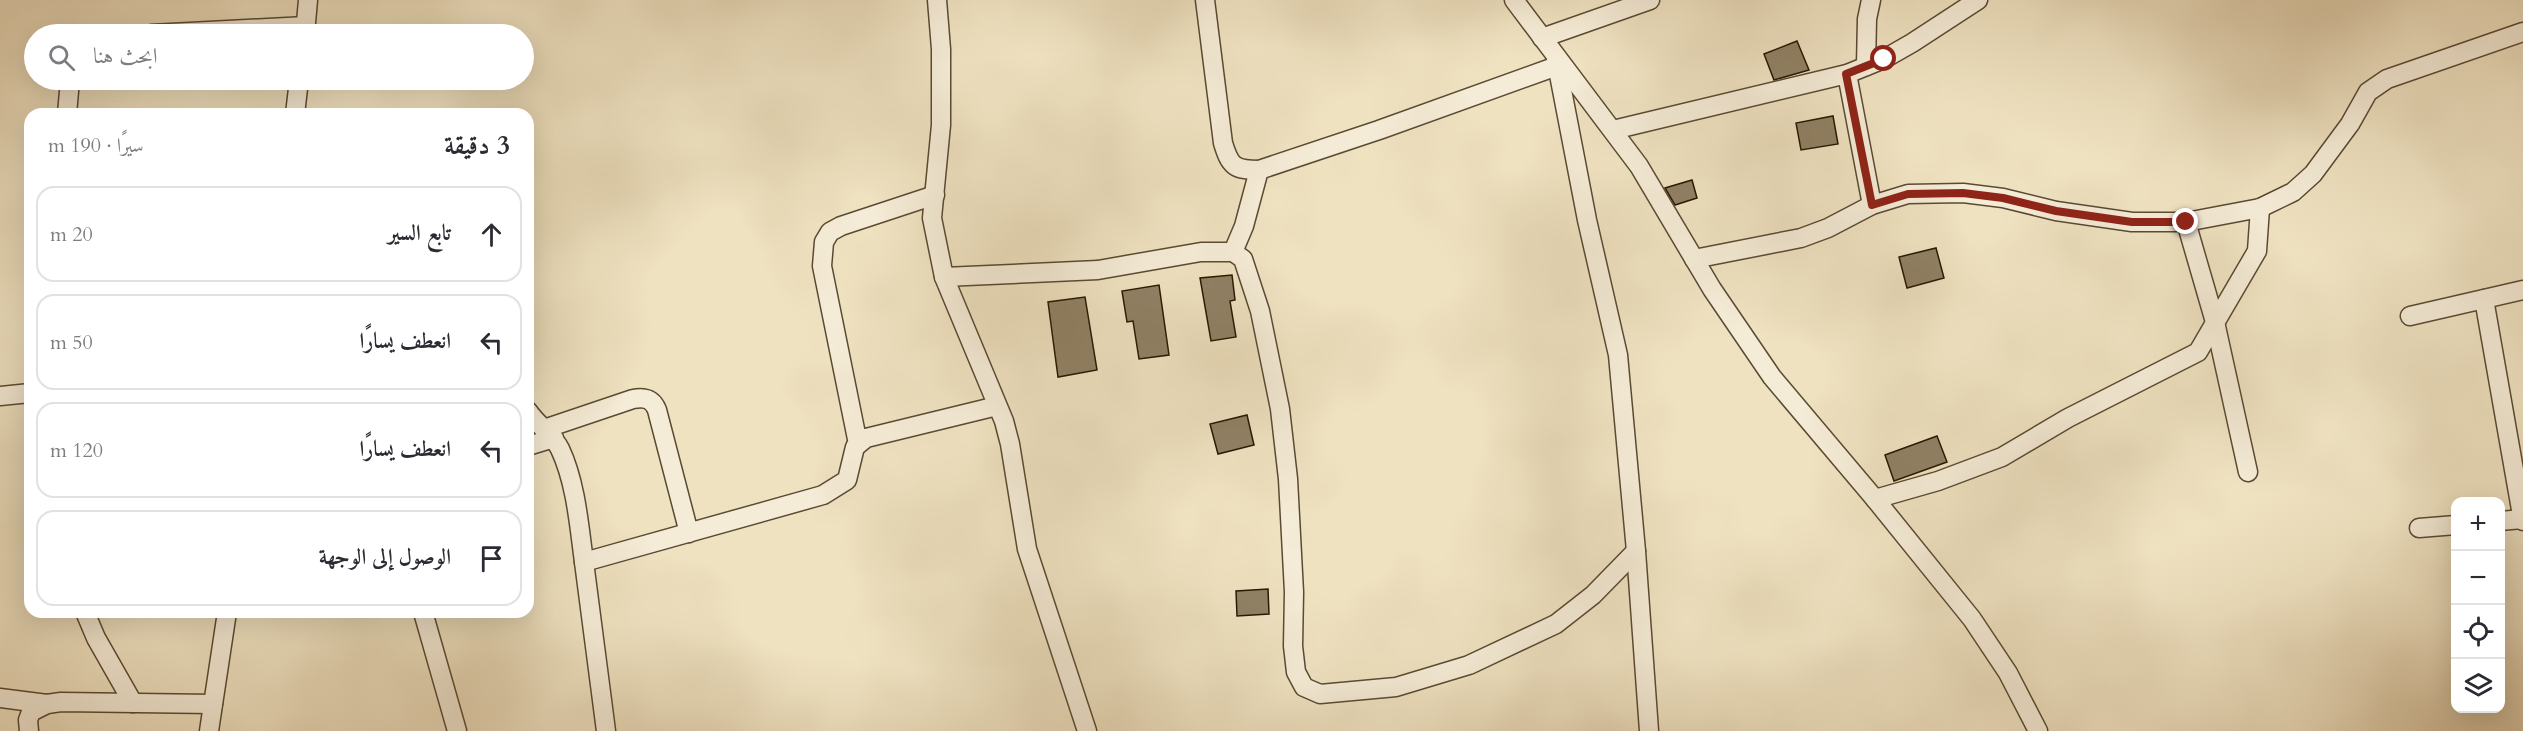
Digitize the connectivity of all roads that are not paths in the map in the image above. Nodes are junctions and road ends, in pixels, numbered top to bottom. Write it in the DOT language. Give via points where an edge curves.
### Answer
graph roads {
  1 [pos="308,0"];
  2 [pos="937,0"];
  3 [pos="1205,0"];
  4 [pos="1514,0"];
  5 [pos="1871,0"];
  6 [pos="1978,0"];
  7 [pos="1641,2"];
  8 [pos="306,24"];
  9 [pos="2523,32"];
  10 [pos="1542,38"];
  11 [pos="1556,62"];
  12 [pos="1866,66"];
  13 [pos="1846,74"];
  14 [pos="69,90"];
  15 [pos="298,90"];
  16 [pos="68,108"];
  17 [pos="296,108"];
  18 [pos="1613,130"];
  19 [pos="1259,170"];
  20 [pos="935,195"];
  21 [pos="1872,205"];
  22 [pos="2260,208"];
  23 [pos="2186,222"];
  24 [pos="1233,252"];
  25 [pos="1694,259"];
  26 [pos="944,277"];
  27 [pos="2523,290"];
  28 [pos="2484,299"];
  29 [pos="2410,316"];
  30 [pos="2215,322"];
  31 [pos="0,396"];
  32 [pos="24,398"];
  33 [pos="998,406"];
  34 [pos="534,417"];
  35 [pos="549,433"];
  36 [pos="534,442"];
  37 [pos="858,444"];
  38 [pos="2248,472"];
  39 [pos="1875,500"];
  40 [pos="2523,520"];
  41 [pos="2505,521"];
  42 [pos="2451,525"];
  43 [pos="2419,528"];
  44 [pos="689,533"];
  45 [pos="1636,551"];
  46 [pos="584,562"];
  47 [pos="88,618"];
  48 [pos="226,618"];
  49 [pos="425,618"];
  50 [pos="0,698"];
  51 [pos="133,703"];
  52 [pos="47,704"];
  53 [pos="213,704"];
  54 [pos="29,731"];
  55 [pos="209,731"];
  56 [pos="457,731"];
  57 [pos="606,731"];
  58 [pos="1087,731"];
  59 [pos="1649,731"];
  60 [pos="2038,731"];
  1 -- 8 [label="street"];
  2 -- 20 [label="street" via="942,77"];
  3 -- 19 [label="street" via="1223,143 1233,166"];
  4 -- 10 [label="street"];
  5 -- 12 [label="street"];
  6 -- 12 [label="street" via="1912,44"];
  7 -- 10 [label="street"];
  9 -- 22 [label="street" via="2387,79 2368,92 2313,174 2293,192"];
  10 -- 11 [label="street"];
  11 -- 18 [label="street"];
  11 -- 19 [label="street" via="1379,130"];
  11 -- 45 [label="street" via="1618,356"];
  12 -- 13 [label="street"];
  13 -- 18 [label="street"];
  13 -- 21 [label="street"];
  14 -- 16 [label="street"];
  15 -- 17 [label="street"];
  18 -- 25 [label="street"];
  19 -- 24 [label="street"];
  20 -- 26 [label="street" via="932,218"];
  20 -- 37 [label="street" via="841,226 830,232 824,242 825,284"];
  21 -- 23 [label="street" via="1908,194 1963,193 2132,222"];
  21 -- 25 [label="street" via="1801,238"];
  22 -- 23 [label="street"];
  22 -- 30 [label="street" via="2257,251"];
  23 -- 30 [label="street"];
  24 -- 26 [label="street" via="1201,252 1098,270"];
  24 -- 45 [label="street" via="1243,259 1250,274 1280,409 1288,479 1293,646 1296,672 1304,687 1320,694 1396,687 1469,665 1556,624 1593,595"];
  25 -- 39 [label="street" via="1772,377"];
  26 -- 33 [label="street"];
  27 -- 28 [label="street"];
  28 -- 29 [label="street"];
  28 -- 40 [label="street"];
  30 -- 38 [label="street"];
  30 -- 39 [label="street" via="2198,352 2068,418 2002,457"];
  31 -- 32 [label="street"];
  33 -- 37 [label="street" via="873,435"];
  33 -- 58 [label="street" via="1010,444 1027,549"];
  34 -- 35 [label="street"];
  35 -- 36 [label="street"];
  35 -- 44 [label="street" via="633,399 650,400 657,410"];
  35 -- 46 [label="street" via="560,449 568,473"];
  37 -- 44 [label="street" via="847,480 823,495"];
  39 -- 60 [label="street" via="1972,619 2008,673"];
  40 -- 41 [label="street"];
  42 -- 43 [label="street"];
  44 -- 46 [label="street"];
  45 -- 59 [label="street"];
  46 -- 57 [label="street"];
  47 -- 51 [label="street"];
  48 -- 53 [label="street"];
  49 -- 56 [label="street"];
  50 -- 52 [label="street"];
  51 -- 52 [label="street"];
  51 -- 53 [label="street"];
  52 -- 54 [label="street" via="32,712"];
  53 -- 55 [label="street"];
}
